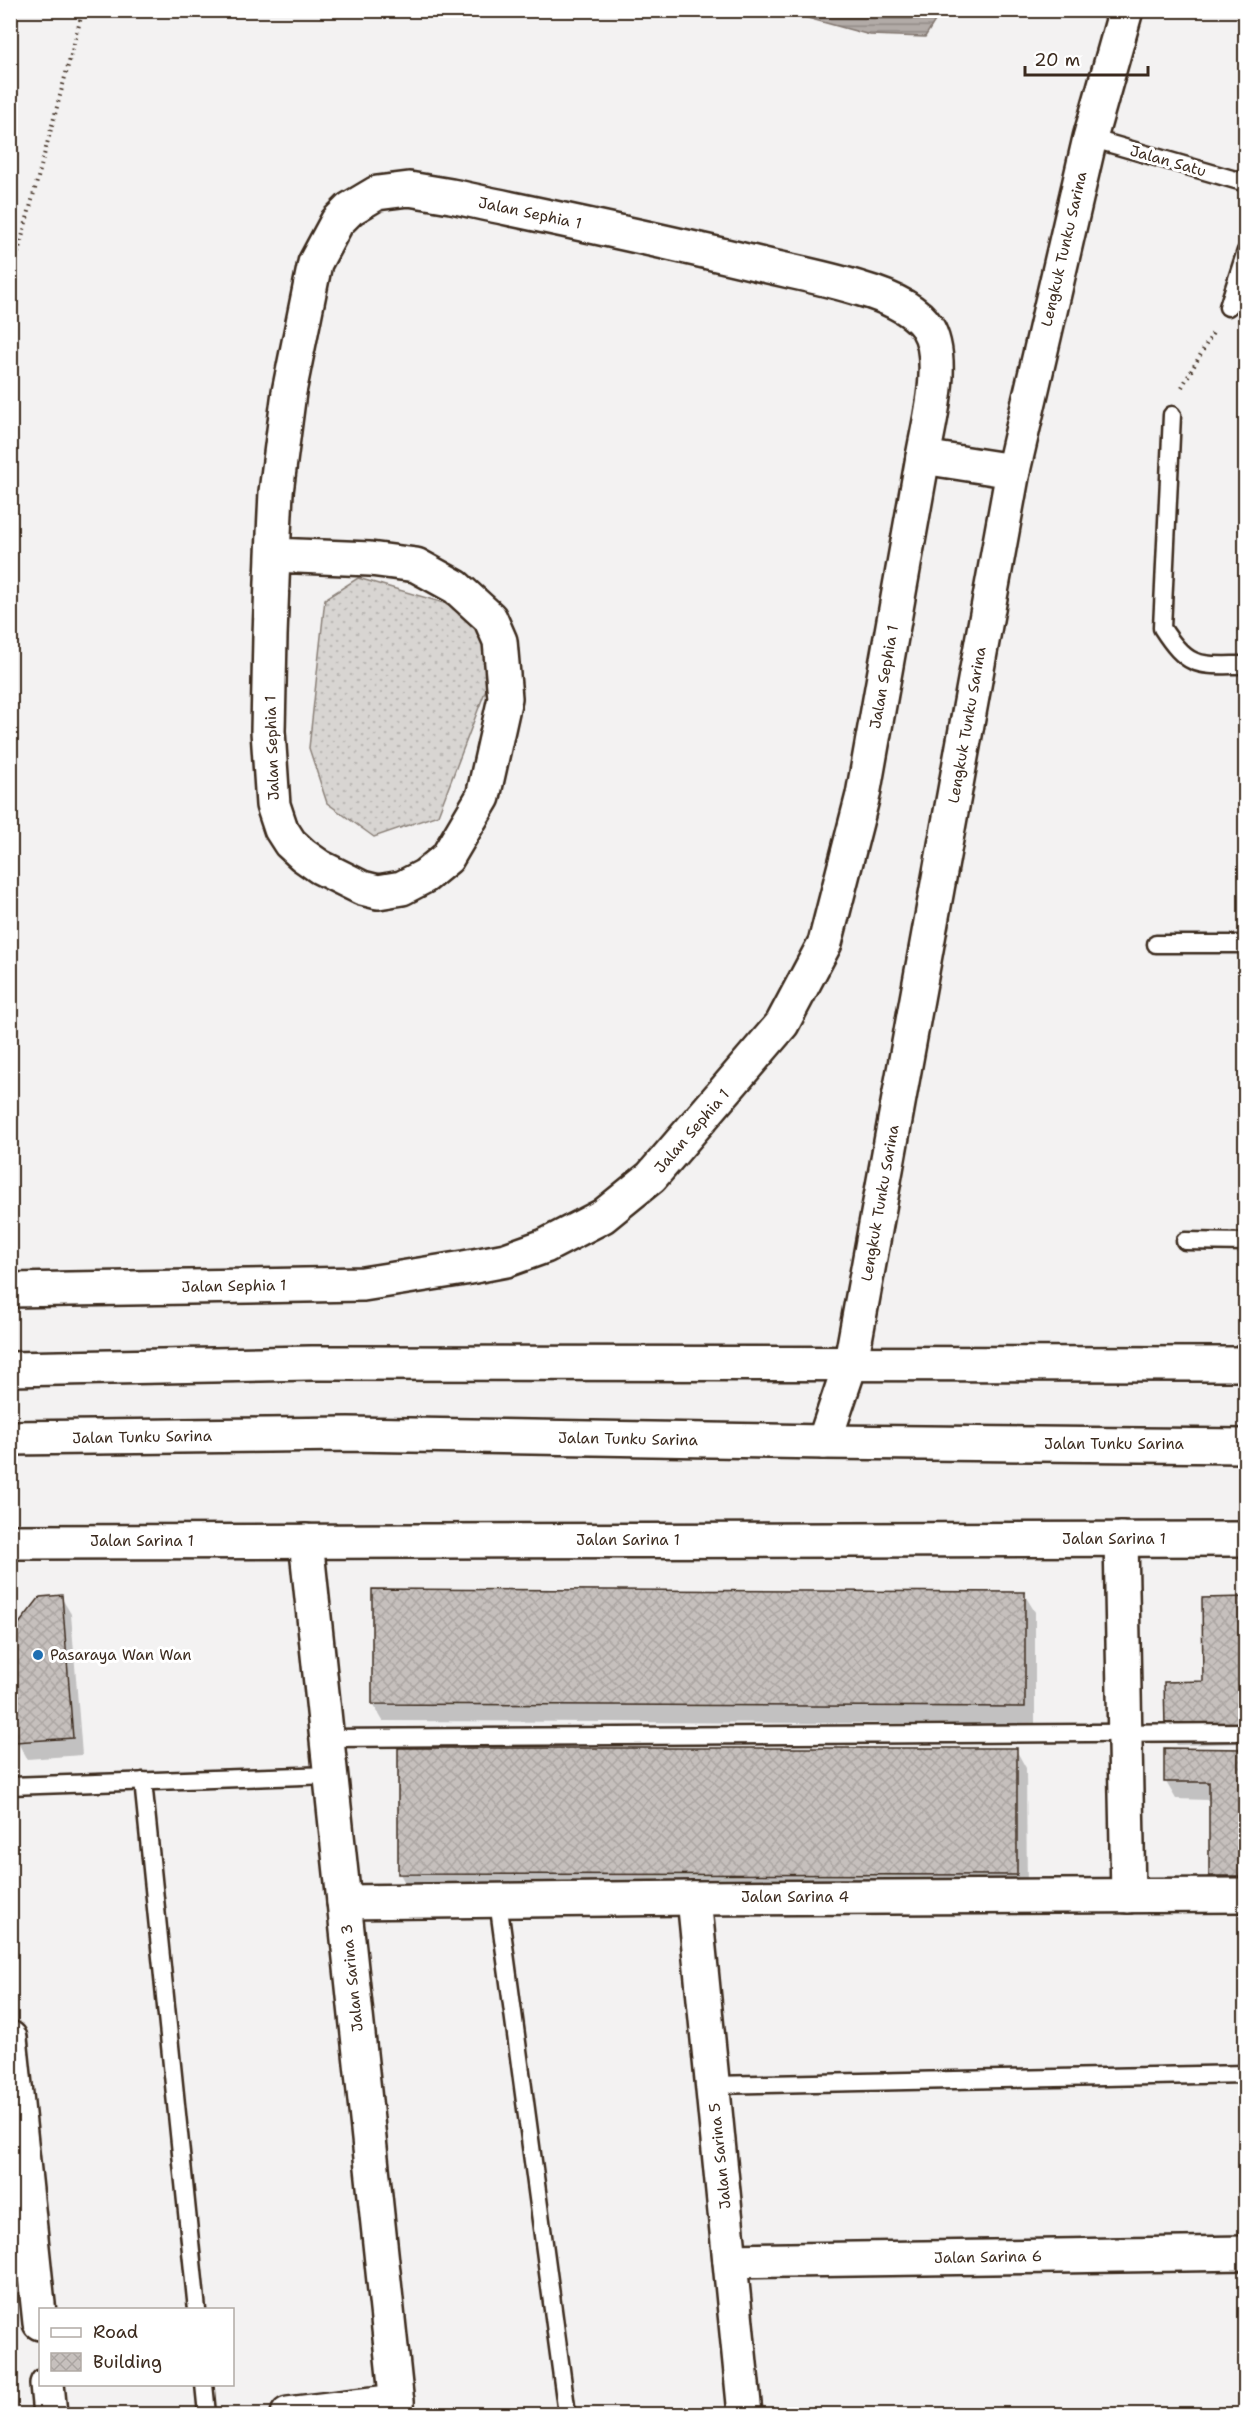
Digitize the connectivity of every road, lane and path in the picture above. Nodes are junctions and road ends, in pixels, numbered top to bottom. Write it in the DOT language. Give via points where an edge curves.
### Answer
graph roads {
  1 [pos="83,10"];
  2 [pos="1126,10"];
  3 [pos="1090,138"];
  4 [pos="1245,183"];
  5 [pos="1245,251"];
  6 [pos="10,282"];
  7 [pos="1228,307"];
  8 [pos="1172,415"];
  9 [pos="923,457"];
  10 [pos="1013,471"];
  11 [pos="273,555"];
  12 [pos="1245,665"];
  13 [pos="1156,944"];
  14 [pos="1245,945"];
  15 [pos="1185,1241"];
  16 [pos="1245,1242"];
  17 [pos="10,1290"];
  18 [pos="851,1362"];
  19 [pos="1245,1364"];
  20 [pos="10,1369"];
  21 [pos="10,1438"];
  22 [pos="824,1442"];
  23 [pos="1245,1446"];
  24 [pos="1121,1539"];
  25 [pos="1245,1539"];
  26 [pos="306,1541"];
  27 [pos="10,1542"];
  28 [pos="1245,1732"];
  29 [pos="1127,1733"];
  30 [pos="327,1738"];
  31 [pos="331,1774"];
  32 [pos="143,1781"];
  33 [pos="10,1786"];
  34 [pos="1245,1895"];
  35 [pos="1128,1896"];
  36 [pos="694,1898"];
  37 [pos="498,1901"];
  38 [pos="344,1902"];
  39 [pos="10,2038"];
  40 [pos="1245,2074"];
  41 [pos="713,2085"];
  42 [pos="1245,2253"];
  43 [pos="730,2261"];
  44 [pos="197,2308"];
  45 [pos="39,2314"];
  46 [pos="47,2386"];
  47 [pos="204,2386"];
  48 [pos="398,2408"];
  49 [pos="50,2415"];
  50 [pos="207,2415"];
  51 [pos="288,2415"];
  52 [pos="567,2415"];
  53 [pos="745,2415"];
  1 -- 6 [label="path"];
  2 -- 3 [label="street, Lengkuk Tunku Sarina"];
  3 -- 4 [label="lane, Jalan Satu"];
  3 -- 10 [label="street, Lengkuk Tunku Sarina"];
  5 -- 7 [label="lane"];
  7 -- 8 [label="path" via="1184,381"];
  8 -- 12 [label="lane" via="1162,628 1176,650 1195,663"];
  9 -- 10 [label="street"];
  9 -- 11 [label="street, Jalan Sephia 1" via="936,382 934,351 927,328 914,313 862,289 724,255 452,196 390,190 350,208 337,222 315,263 290,392 276,492"];
  9 -- 17 [label="street, Jalan Sephia 1" via="863,795 825,943 782,1024 651,1178 603,1216 545,1246 506,1260 464,1268 363,1284"];
  10 -- 18 [label="street, Lengkuk Tunku Sarina"];
  11 -- 11 [label="street, Jalan Sephia 1" via="416,565 456,587 490,618 500,641 505,698 483,797 447,858 402,888 378,892 362,888 303,855 281,829 273,805 268,731"];
  13 -- 14 [label="lane"];
  15 -- 16 [label="lane"];
  18 -- 19 [label="street"];
  18 -- 20 [label="street" via="312,1363"];
  18 -- 22 [label="street, Lengkuk Tunku Sarina"];
  21 -- 22 [label="street, Jalan Tunku Sarina" via="348,1434"];
  22 -- 23 [label="street, Jalan Tunku Sarina"];
  24 -- 25 [label="street, Jalan Sarina 1"];
  24 -- 26 [label="street, Jalan Sarina 1"];
  24 -- 29 [label="street"];
  26 -- 27 [label="street, Jalan Sarina 1"];
  26 -- 30 [label="street, Jalan Sarina 3"];
  28 -- 29 [label="lane"];
  29 -- 30 [label="lane"];
  29 -- 35 [label="street"];
  30 -- 31 [label="street, Jalan Sarina 3"];
  31 -- 32 [label="lane"];
  31 -- 38 [label="street, Jalan Sarina 3"];
  32 -- 33 [label="lane"];
  32 -- 44 [label="lane"];
  34 -- 35 [label="street, Jalan Sarina 4"];
  35 -- 36 [label="street, Jalan Sarina 4"];
  36 -- 37 [label="street, Jalan Sarina 4"];
  36 -- 41 [label="street, Jalan Sarina 5"];
  37 -- 38 [label="street, Jalan Sarina 4"];
  37 -- 52 [label="lane"];
  38 -- 48 [label="street, Jalan Sarina 3"];
  39 -- 45 [label="street"];
  40 -- 41 [label="lane"];
  41 -- 43 [label="street, Jalan Sarina 5"];
  42 -- 43 [label="street, Jalan Sarina 6"];
  43 -- 53 [label="street, Jalan Sarina 5"];
  46 -- 49 [label="street"];
  47 -- 50 [label="lane"];
  48 -- 51 [label="street"];
}
